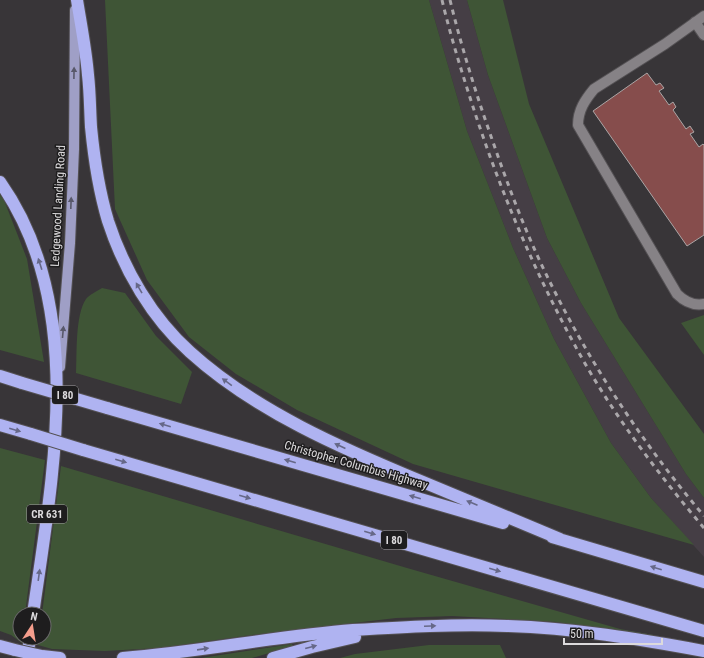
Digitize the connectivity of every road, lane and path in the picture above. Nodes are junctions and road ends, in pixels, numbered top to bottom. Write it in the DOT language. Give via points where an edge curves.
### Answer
graph roads {
  1 [pos="76,0"];
  2 [pos="704,16"];
  3 [pos="695,22"];
  4 [pos="704,34"];
  5 [pos="0,182"];
  6 [pos="704,304"];
  7 [pos="0,376"];
  8 [pos="56,413"];
  9 [pos="0,425"];
  10 [pos="560,539"];
  11 [pos="699,581"];
  12 [pos="34,606"];
  13 [pos="400,628"];
  14 [pos="704,630"];
  15 [pos="0,646"];
  16 [pos="29,646"];
  17 [pos="704,652"];
  18 [pos="27,658"];
  19 [pos="60,658"];
  20 [pos="123,658"];
  21 [pos="273,658"];
  8 -- 1 [label="main road, Ledgewood Landing Road / CR 631, one-way" via="70,244"];
  10 -- 1 [label="highway, one-way" via="373,462 319,436 236,388 207,367 165,326 143,296 126,265 106,214 94,150 88,75"];
  2 -- 3 [label="lane"];
  3 -- 4 [label="lane"];
  3 -- 6 [label="lane" via="594,89 580,110 578,125 677,294 691,304"];
  8 -- 5 [label="highway, one-way" via="55,347 43,271 26,226"];
  10 -- 7 [label="highway, Christopher Columbus Highway / I 80, one-way, bridge"];
  12 -- 8 [label="highway, CR 631, one-way" via="52,483"];
  9 -- 14 [label="highway, I 80, one-way, bridge"];
  11 -- 10 [label="highway, Christopher Columbus Highway / I 80, one-way"];
  13 -- 17 [label="highway, one-way" via="447,625 508,626 620,637"];
  20 -- 13 [label="highway, one-way" via="352,630"];
  21 -- 13 [label="highway, one-way" via="332,642"];
  15 -- 19 [label="highway, bridge"];
  16 -- 18 [label="highway"];
}
